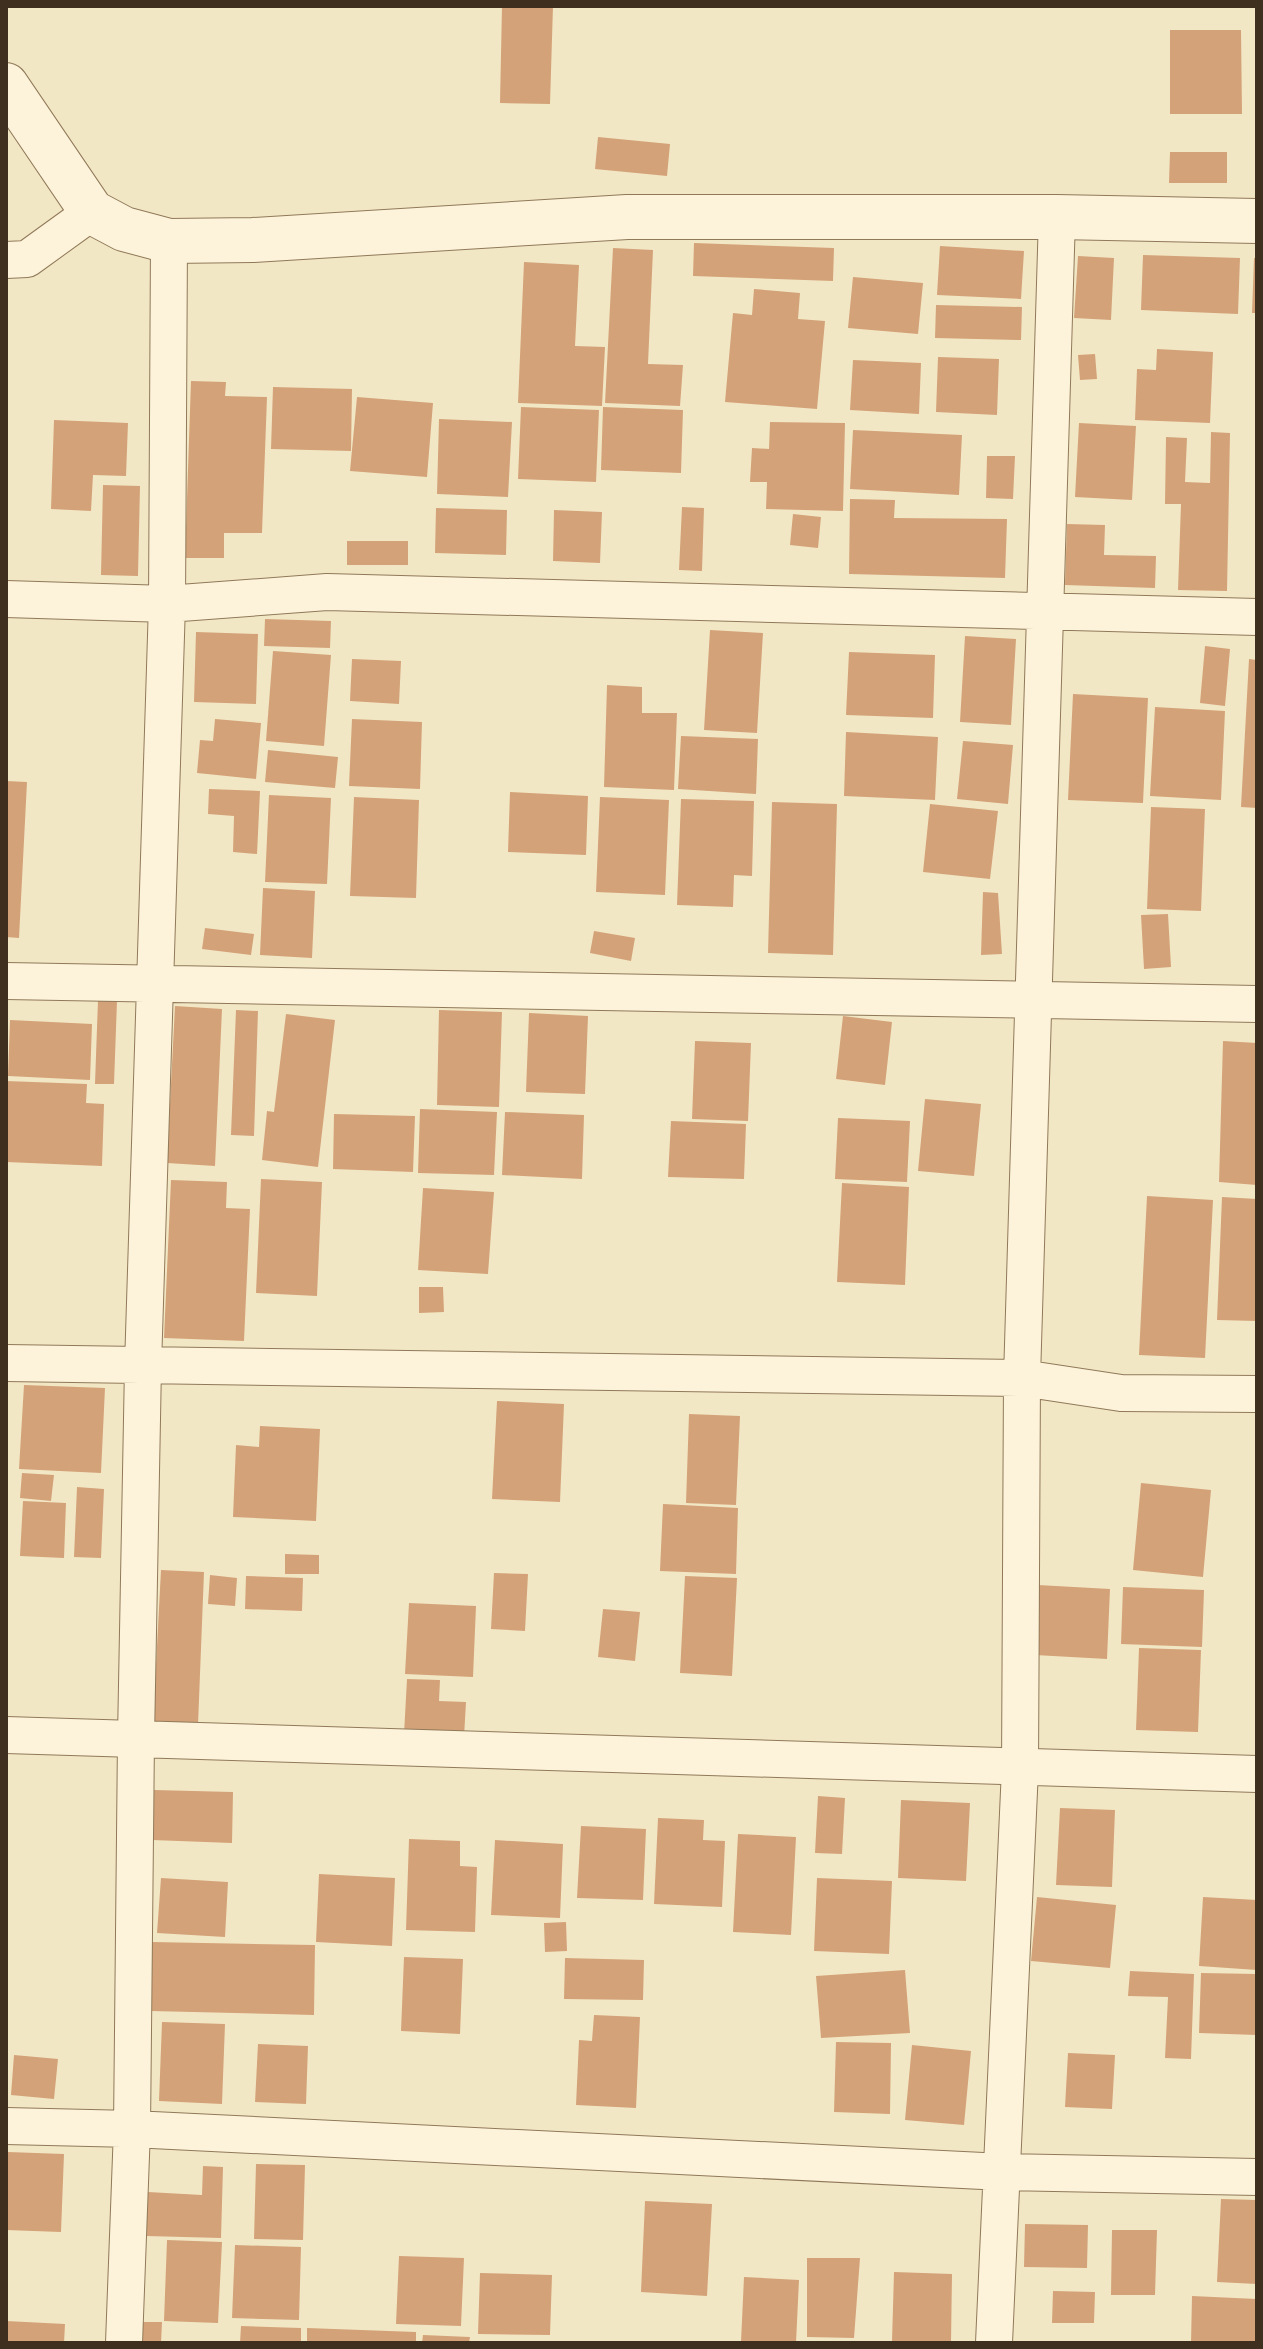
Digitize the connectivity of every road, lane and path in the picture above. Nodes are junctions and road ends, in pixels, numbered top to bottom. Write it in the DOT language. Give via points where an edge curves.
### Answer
graph roads {
  1 [pos="6,85"];
  2 [pos="92,212"];
  3 [pos="1057,217"];
  4 [pos="1257,221"];
  5 [pos="169,241"];
  6 [pos="6,260"];
  7 [pos="6,599"];
  8 [pos="167,604"];
  9 [pos="1047,612"];
  10 [pos="1257,617"];
  11 [pos="6,981"];
  12 [pos="156,983"];
  13 [pos="1035,998"];
  14 [pos="1257,1004"];
  15 [pos="6,1363"];
  16 [pos="143,1366"];
  17 [pos="1022,1378"];
  18 [pos="1257,1394"];
  19 [pos="6,1735"];
  20 [pos="136,1738"];
  21 [pos="1020,1769"];
  22 [pos="1257,1774"];
  23 [pos="6,2126"];
  24 [pos="132,2129"];
  25 [pos="1003,2172"];
  26 [pos="1257,2177"];
  27 [pos="124,2343"];
  28 [pos="994,2343"];
  1 -- 2 [label="street"];
  2 -- 5 [label="street" via="124,229"];
  2 -- 6 [label="street" via="27,259"];
  3 -- 4 [label="street"];
  3 -- 5 [label="street" via="627,217"];
  3 -- 9 [label="street"];
  5 -- 8 [label="street"];
  7 -- 8 [label="street"];
  8 -- 9 [label="street" via="327,592"];
  8 -- 12 [label="street"];
  9 -- 10 [label="street"];
  9 -- 13 [label="street"];
  11 -- 12 [label="street"];
  12 -- 13 [label="street"];
  12 -- 16 [label="street"];
  13 -- 14 [label="street"];
  13 -- 17 [label="street"];
  15 -- 16 [label="street"];
  16 -- 17 [label="street"];
  16 -- 20 [label="street"];
  17 -- 18 [label="street" via="1121,1393"];
  17 -- 21 [label="street"];
  19 -- 20 [label="street"];
  20 -- 21 [label="street"];
  20 -- 24 [label="street"];
  21 -- 22 [label="street"];
  21 -- 25 [label="street"];
  23 -- 24 [label="street"];
  24 -- 25 [label="street"];
  24 -- 27 [label="street"];
  25 -- 26 [label="street"];
  25 -- 28 [label="street"];
}
